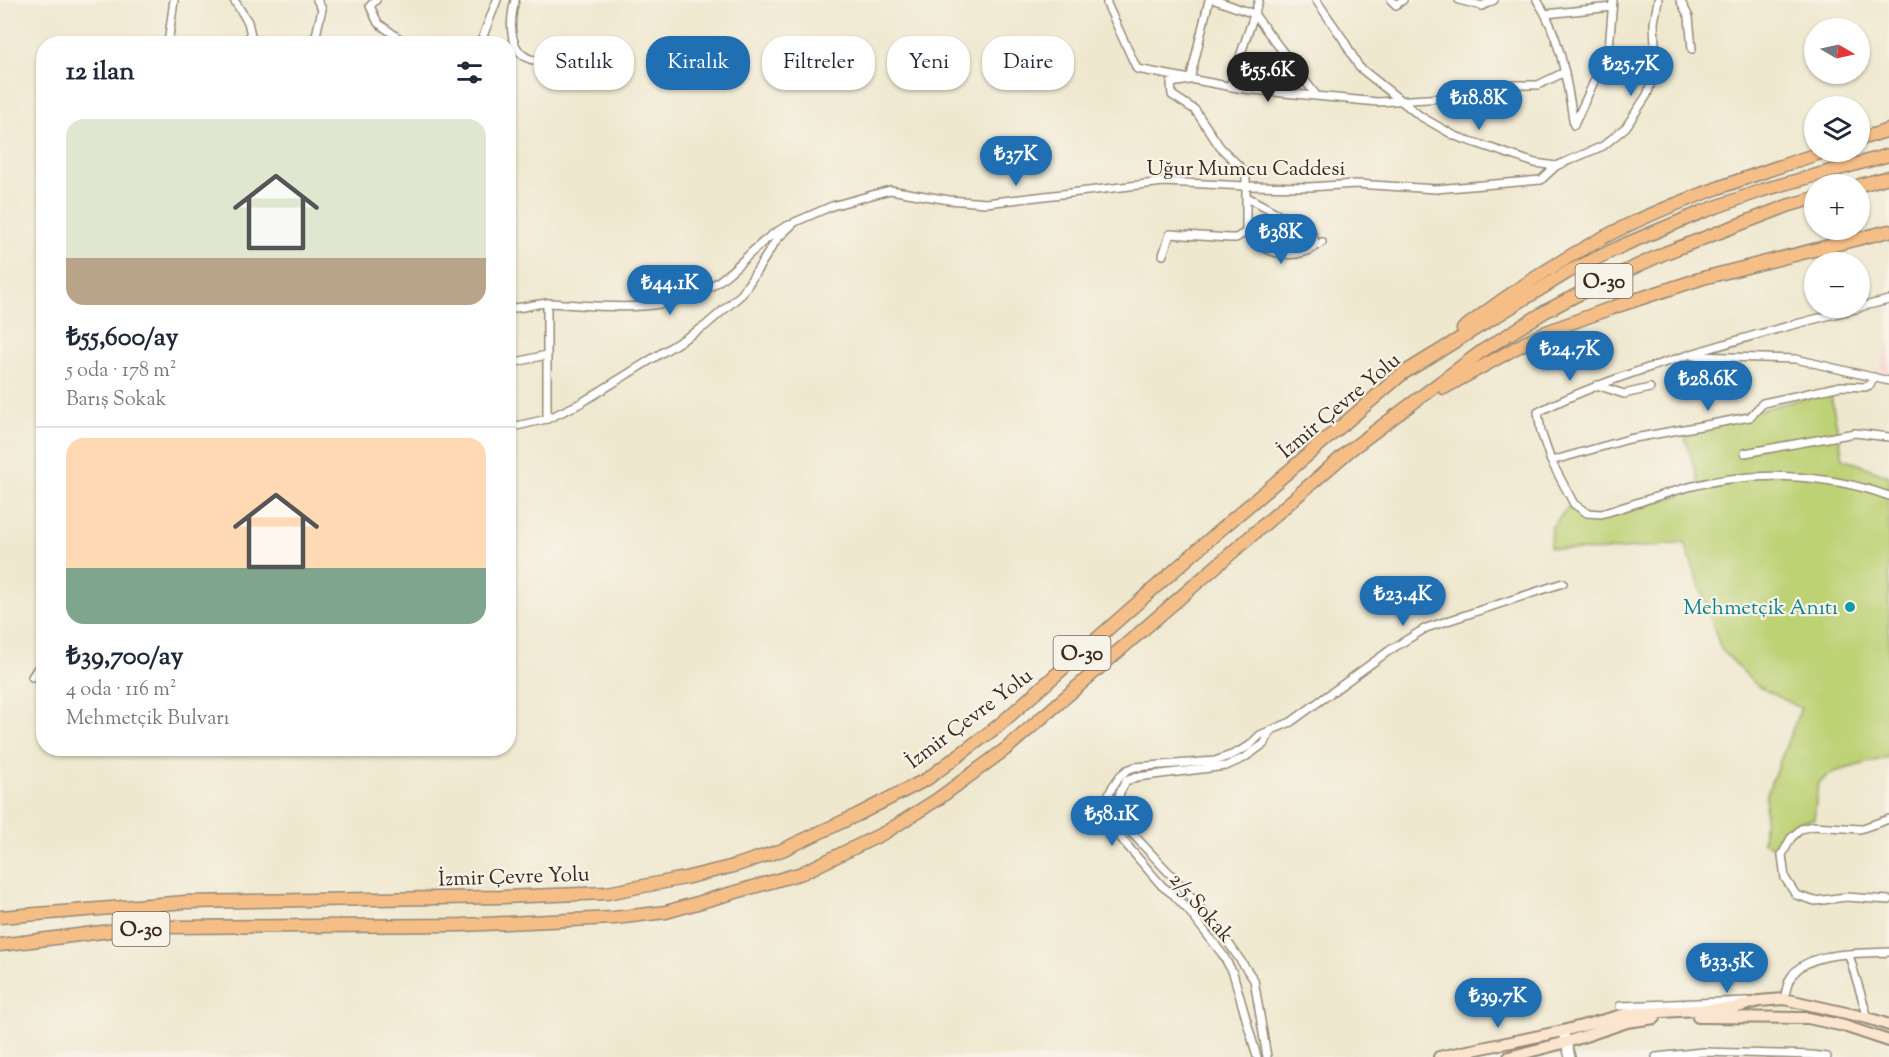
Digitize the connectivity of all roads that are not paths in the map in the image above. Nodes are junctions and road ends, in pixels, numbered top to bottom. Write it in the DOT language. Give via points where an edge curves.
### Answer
graph roads {
  1 [pos="174,0"];
  2 [pos="234,0"];
  3 [pos="317,0"];
  4 [pos="376,0"];
  5 [pos="497,0"];
  6 [pos="515,0"];
  7 [pos="1107,0"];
  8 [pos="1209,0"];
  9 [pos="1215,0"];
  10 [pos="1259,0"];
  11 [pos="1317,0"];
  12 [pos="1391,0"];
  13 [pos="1403,0"];
  14 [pos="1459,0"];
  15 [pos="1494,0"];
  16 [pos="1537,0"];
  17 [pos="1577,0"];
  18 [pos="1658,0"];
  19 [pos="1680,0"];
  20 [pos="369,3"];
  21 [pos="1612,3"];
  22 [pos="1578,10"];
  23 [pos="1254,14"];
  24 [pos="1546,14"];
  25 [pos="169,36"];
  26 [pos="251,36"];
  27 [pos="316,36"];
  28 [pos="396,36"];
  29 [pos="483,36"];
  30 [pos="513,36"];
  31 [pos="516,46"];
  32 [pos="1692,49"];
  33 [pos="534,60"];
  34 [pos="1565,72"];
  35 [pos="1190,80"];
  36 [pos="1230,87"];
  37 [pos="1316,94"];
  38 [pos="1401,99"];
  39 [pos="1889,129"];
  40 [pos="1870,136"];
  41 [pos="1889,154"];
  42 [pos="1804,159"];
  43 [pos="1556,166"];
  44 [pos="1889,177"];
  45 [pos="1870,182"];
  46 [pos="1246,186"];
  47 [pos="1247,197"];
  48 [pos="1804,201"];
  49 [pos="795,222"];
  50 [pos="1889,231"];
  51 [pos="1246,232"];
  52 [pos="1163,255"];
  53 [pos="1889,300"];
  54 [pos="547,303"];
  55 [pos="1870,304"];
  56 [pos="516,307"];
  57 [pos="1816,318"];
  58 [pos="546,355"];
  59 [pos="1686,356"];
  60 [pos="516,362"];
  61 [pos="1402,374"];
  62 [pos="1874,377"];
  63 [pos="1889,381"];
  64 [pos="1597,385"];
  65 [pos="1650,388"];
  66 [pos="1413,403"];
  67 [pos="547,419"];
  68 [pos="516,426"];
  69 [pos="1889,437"];
  70 [pos="1745,453"];
  71 [pos="1551,461"];
  72 [pos="1889,496"];
  73 [pos="1563,583"];
  74 [pos="36,670"];
  75 [pos="32,676"];
  76 [pos="1271,731"];
  77 [pos="1888,820"];
  78 [pos="1889,900"];
  79 [pos="0,917"];
  80 [pos="0,945"];
  81 [pos="1889,952"];
  82 [pos="1849,955"];
  83 [pos="1784,999"];
  84 [pos="1627,1018"];
  85 [pos="1868,1018"];
  86 [pos="1889,1025"];
  87 [pos="1563,1031"];
  88 [pos="1889,1041"];
  89 [pos="1567,1042"];
  90 [pos="1257,1057"];
  91 [pos="1267,1057"];
  92 [pos="1439,1057"];
  93 [pos="1509,1057"];
  94 [pos="1570,1057"];
  95 [pos="1656,1057"];
  96 [pos="1827,1057"];
  1 -- 25 [label="street"];
  2 -- 26 [label="street" via="248,22"];
  3 -- 27 [label="street" via="322,9"];
  4 -- 20 [label="street"];
  5 -- 29 [label="street"];
  6 -- 30 [label="street"];
  7 -- 35 [label="street" via="1137,69"];
  8 -- 35 [label="street"];
  9 -- 23 [label="street"];
  10 -- 23 [label="street"];
  11 -- 38 [label="street" via="1359,67"];
  12 -- 13 [label="street" via="1396,5"];
  14 -- 15 [label="street" via="1482,6"];
  16 -- 24 [label="street"];
  17 -- 22 [label="street"];
  18 -- 43 [label="street, Uğur Mumcu Caddesi" via="1654,23 1656,68 1647,95 1626,127 1603,146"];
  19 -- 32 [label="street" via="1689,17"];
  20 -- 28 [label="street" via="378,23"];
  21 -- 22 [label="street"];
  21 -- 34 [label="street" via="1609,49 1574,125"];
  22 -- 24 [label="street"];
  23 -- 36 [label="street"];
  23 -- 37 [label="street"];
  24 -- 34 [label="street"];
  31 -- 33 [label="street" via="520,53"];
  34 -- 38 [label="street" via="1538,85 1504,85 1443,98"];
  35 -- 36 [label="street"];
  35 -- 46 [label="street" via="1171,83 1172,95 1195,110 1220,147 1246,173"];
  36 -- 37 [label="street"];
  37 -- 38 [label="street" via="1378,102"];
  38 -- 43 [label="street" via="1420,116 1455,136 1535,163"];
  39 -- 40 [label="highway"];
  41 -- 61 [label="highway, İzmir Çevre Yolu / O-30" via="1763,190 1626,244 1568,272"];
  42 -- 61 [label="highway" via="1625,226 1512,292"];
  43 -- 46 [label="street, Uğur Mumcu Caddesi" via="1541,180 1436,189 1356,184"];
  44 -- 45 [label="highway"];
  46 -- 47 [label="street"];
  46 -- 49 [label="street, Uğur Mumcu Caddesi" via="1164,182 986,203 890,190 832,206"];
  47 -- 51 [label="street"];
  47 -- 51 [label="street" via="1312,232 1319,244 1296,255 1277,252 1263,248"];
  48 -- 66 [label="highway, İzmir Çevre Yolu / O-30" via="1665,253 1598,284 1482,351"];
  49 -- 54 [label="street" via="773,232 714,284 666,304 622,307"];
  49 -- 67 [label="street, Uğur Mumcu Caddesi" via="777,239 742,294 705,326 581,403"];
  50 -- 66 [label="highway" via="1703,278 1614,307 1540,334"];
  51 -- 52 [label="street" via="1236,238 1170,234"];
  53 -- 55 [label="street"];
  54 -- 56 [label="street"];
  54 -- 58 [label="street"];
  57 -- 59 [label="street"];
  58 -- 60 [label="street"];
  58 -- 67 [label="street"];
  59 -- 62 [label="street" via="1796,359"];
  59 -- 64 [label="street"];
  61 -- 79 [label="highway, İzmir Çevre Yolu / O-30" via="998,726 927,779 782,850 695,876 607,893 186,902"];
  62 -- 63 [label="street"];
  62 -- 71 [label="street" via="1865,387 1841,387 1763,403 1750,417 1629,440"];
  64 -- 65 [label="street" via="1624,393"];
  64 -- 71 [label="street" via="1538,412 1540,432"];
  66 -- 80 [label="highway, İzmir Çevre Yolu / O-30" via="1350,450 1007,748 886,832 802,873 666,912 614,918 462,925 171,927"];
  67 -- 68 [label="street, Uğur Mumcu Caddesi"];
  69 -- 70 [label="street" via="1855,433"];
  71 -- 72 [label="street" via="1574,504 1587,513 1601,514 1687,487 1764,477 1827,480"];
  73 -- 76 [label="street, 2/5 Sokak" via="1426,628 1291,722"];
  74 -- 75 [label="street"];
  76 -- 90 [label="street, 2/5 Sokak" via="1234,754 1215,760 1126,770 1113,786 1106,805 1106,816 1119,836 1224,955 1233,973"];
  76 -- 91 [label="street, 2/5 Sokak" via="1264,744 1226,766 1126,781 1117,809 1127,828 1188,893 1254,980"];
  77 -- 78 [label="street" via="1860,829 1801,829 1782,855 1785,878 1796,895 1815,901 1846,897"];
  81 -- 82 [label="street"];
  82 -- 83 [label="street" via="1818,957 1799,966 1789,979"];
  82 -- 85 [label="street"];
  83 -- 84 [label="main road"];
  83 -- 85 [label="main road"];
  84 -- 87 [label="main road"];
  84 -- 88 [label="main road" via="1808,1018"];
  84 -- 89 [label="main road"];
  85 -- 86 [label="main road"];
  87 -- 89 [label="street"];
  87 -- 92 [label="main road"];
  89 -- 93 [label="main road"];
  89 -- 94 [label="street"];
  95 -- 96 [label="street" via="1703,1052"];
}
